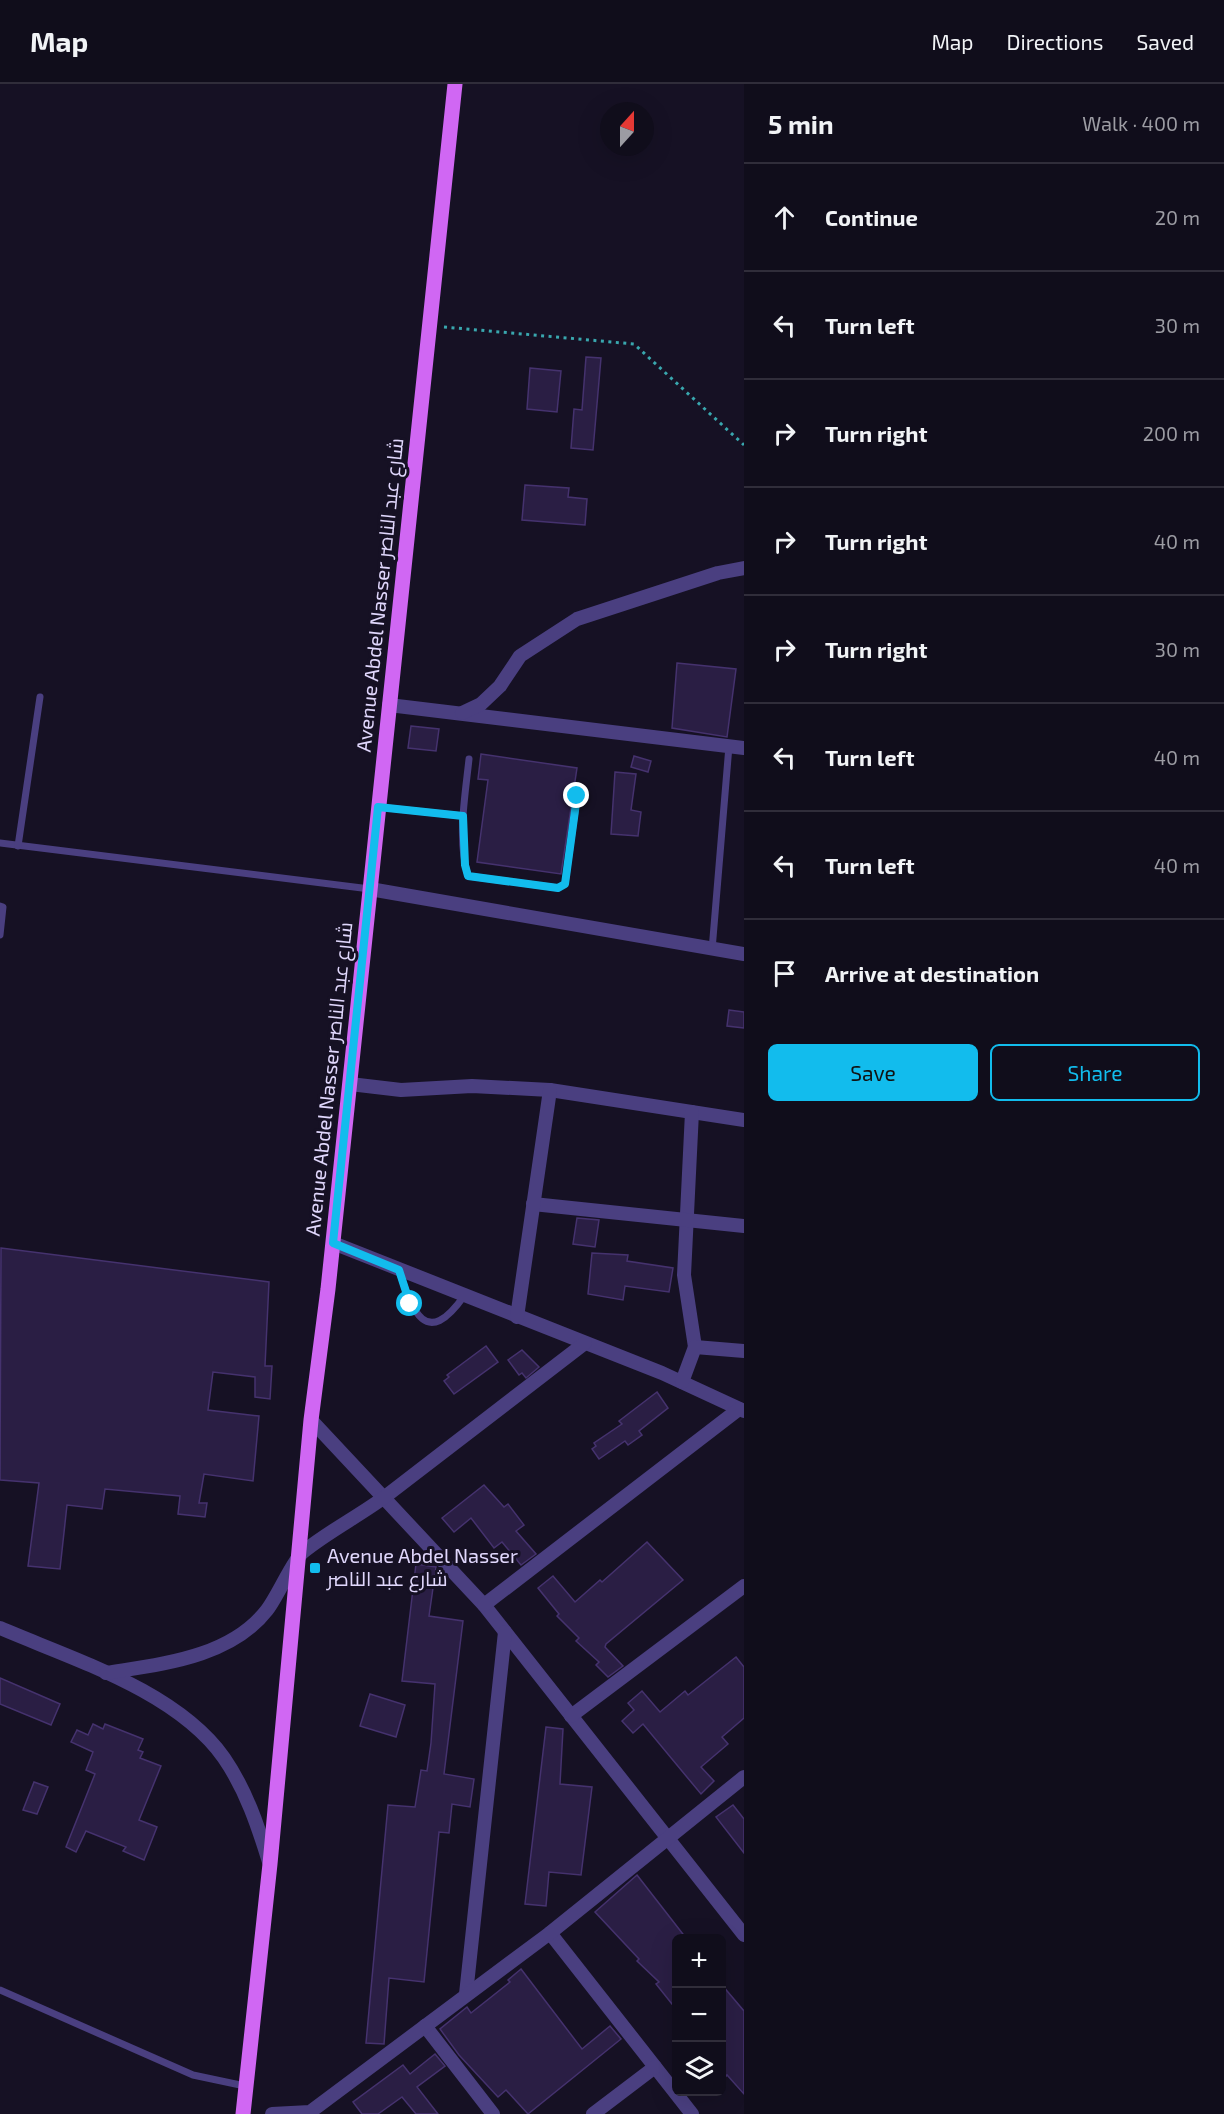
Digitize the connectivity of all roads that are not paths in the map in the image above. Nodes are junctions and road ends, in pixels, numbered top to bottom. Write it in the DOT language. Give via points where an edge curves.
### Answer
graph roads {
  1 [pos="455,84"];
  2 [pos="744,568"];
  3 [pos="40,697"];
  4 [pos="389,705"];
  5 [pos="460,714"];
  6 [pos="729,746"];
  7 [pos="744,748"];
  8 [pos="470,759"];
  9 [pos="577,796"];
  10 [pos="378,807"];
  11 [pos="463,816"];
  12 [pos="0,843"];
  13 [pos="18,846"];
  14 [pos="370,889"];
  15 [pos="0,906"];
  16 [pos="0,935"];
  17 [pos="712,950"];
  18 [pos="744,954"];
  19 [pos="350,1084"];
  20 [pos="550,1090"];
  21 [pos="692,1112"];
  22 [pos="744,1120"];
  23 [pos="533,1204"];
  24 [pos="686,1220"];
  25 [pos="744,1226"];
  26 [pos="333,1243"];
  27 [pos="399,1270"];
  28 [pos="464,1296"];
  29 [pos="517,1317"];
  30 [pos="585,1343"];
  31 [pos="695,1347"];
  32 [pos="744,1351"];
  33 [pos="682,1382"];
  34 [pos="742,1410"];
  35 [pos="311,1420"];
  36 [pos="383,1497"];
  37 [pos="300,1554"];
  38 [pos="744,1586"];
  39 [pos="484,1605"];
  40 [pos="0,1628"];
  41 [pos="505,1632"];
  42 [pos="106,1673"];
  43 [pos="571,1716"];
  44 [pos="744,1777"];
  45 [pos="668,1838"];
  46 [pos="270,1864"];
  47 [pos="550,1933"];
  48 [pos="744,1935"];
  49 [pos="0,1990"];
  50 [pos="466,1994"];
  51 [pos="425,2026"];
  52 [pos="655,2067"];
  53 [pos="245,2086"];
  54 [pos="310,2113"];
  55 [pos="243,2114"];
  56 [pos="272,2114"];
  57 [pos="493,2114"];
  58 [pos="593,2114"];
  59 [pos="692,2114"];
  1 -- 4 [label="main road, Avenue Abdel Nasser شارع عبد الناصر"];
  2 -- 5 [label="street" via="577,619 520,656 500,686 481,704"];
  3 -- 13 [label="lane"];
  4 -- 5 [label="street"];
  4 -- 10 [label="main road, Avenue Abdel Nasser شارع عبد الناصر"];
  5 -- 6 [label="street"];
  6 -- 7 [label="street"];
  6 -- 17 [label="lane"];
  8 -- 11 [label="lane"];
  9 -- 11 [label="lane" via="565,884 558,888 468,876"];
  10 -- 11 [label="lane"];
  10 -- 14 [label="main road, Avenue Abdel Nasser شارع عبد الناصر"];
  12 -- 13 [label="lane"];
  13 -- 14 [label="lane"];
  14 -- 17 [label="street" via="652,936"];
  14 -- 19 [label="main road, Avenue Abdel Nasser شارع عبد الناصر"];
  15 -- 16 [label="lane"];
  17 -- 18 [label="street"];
  19 -- 20 [label="street" via="401,1090 472,1086"];
  19 -- 26 [label="main road, Avenue Abdel Nasser شارع عبد الناصر"];
  20 -- 21 [label="street"];
  20 -- 23 [label="street"];
  21 -- 22 [label="street"];
  21 -- 24 [label="street"];
  23 -- 24 [label="street"];
  23 -- 29 [label="street"];
  24 -- 25 [label="street"];
  24 -- 31 [label="street" via="684,1275"];
  26 -- 27 [label="street"];
  26 -- 35 [label="main road, Avenue Abdel Nasser شارع عبد الناصر"];
  27 -- 28 [label="street"];
  27 -- 28 [label="lane" via="410,1304 424,1321 434,1322 448,1316"];
  28 -- 29 [label="street"];
  29 -- 30 [label="street"];
  30 -- 33 [label="street"];
  30 -- 36 [label="street"];
  31 -- 32 [label="street"];
  31 -- 33 [label="street"];
  33 -- 34 [label="street"];
  34 -- 39 [label="street"];
  35 -- 36 [label="street"];
  35 -- 37 [label="main road, Avenue Abdel Nasser شارع عبد الناصر"];
  36 -- 37 [label="street"];
  36 -- 39 [label="street"];
  37 -- 42 [label="street" via="280,1594 244,1632 191,1657"];
  37 -- 46 [label="main road, Avenue Abdel Nasser شارع عبد الناصر"];
  38 -- 43 [label="street"];
  39 -- 41 [label="street"];
  40 -- 42 [label="street"];
  41 -- 43 [label="street"];
  41 -- 50 [label="street"];
  42 -- 46 [label="street" via="176,1712 211,1742 241,1785"];
  43 -- 45 [label="street"];
  44 -- 45 [label="street"];
  45 -- 47 [label="street"];
  45 -- 48 [label="street"];
  46 -- 53 [label="main road, Avenue Abdel Nasser شارع عبد الناصر"];
  47 -- 50 [label="street"];
  47 -- 52 [label="street"];
  49 -- 53 [label="lane" via="193,2075"];
  50 -- 51 [label="street"];
  51 -- 54 [label="street"];
  51 -- 57 [label="street"];
  52 -- 58 [label="street"];
  52 -- 59 [label="street"];
  53 -- 55 [label="main road, Avenue Abdel Nasser شارع عبد الناصر"];
  54 -- 56 [label="street"];
}
